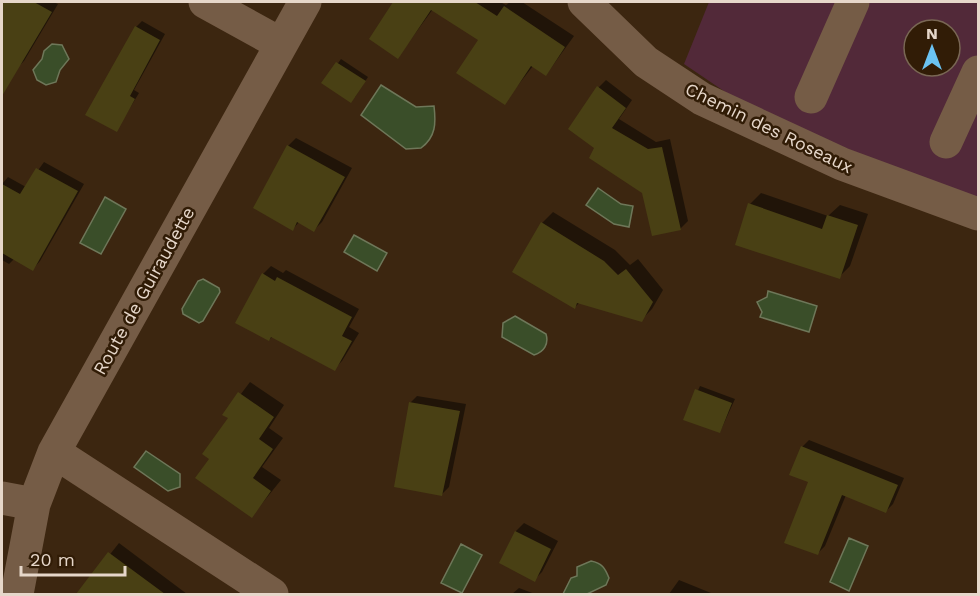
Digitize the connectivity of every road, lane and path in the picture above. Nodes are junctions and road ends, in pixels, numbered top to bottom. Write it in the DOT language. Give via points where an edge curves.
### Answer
graph roads {
  1 [pos="205,2"];
  2 [pos="305,2"];
  3 [pos="584,2"];
  4 [pos="853,2"];
  5 [pos="281,44"];
  6 [pos="978,72"];
  7 [pos="811,97"];
  8 [pos="946,142"];
  9 [pos="978,214"];
  10 [pos="54,452"];
  11 [pos="2,498"];
  12 [pos="34,504"];
  13 [pos="17,594"];
  14 [pos="272,594"];
  1 -- 5 [label="street"];
  2 -- 5 [label="street, Route de Guiraudette"];
  3 -- 9 [label="street, Chemin des Roseaux" via="646,62 702,99 842,164"];
  4 -- 7 [label="street"];
  5 -- 10 [label="street, Route de Guiraudette"];
  6 -- 8 [label="street"];
  10 -- 12 [label="street, Route de Guiraudette"];
  10 -- 14 [label="street"];
  11 -- 12 [label="street"];
  12 -- 13 [label="street, Route de Guiraudette"];
}
